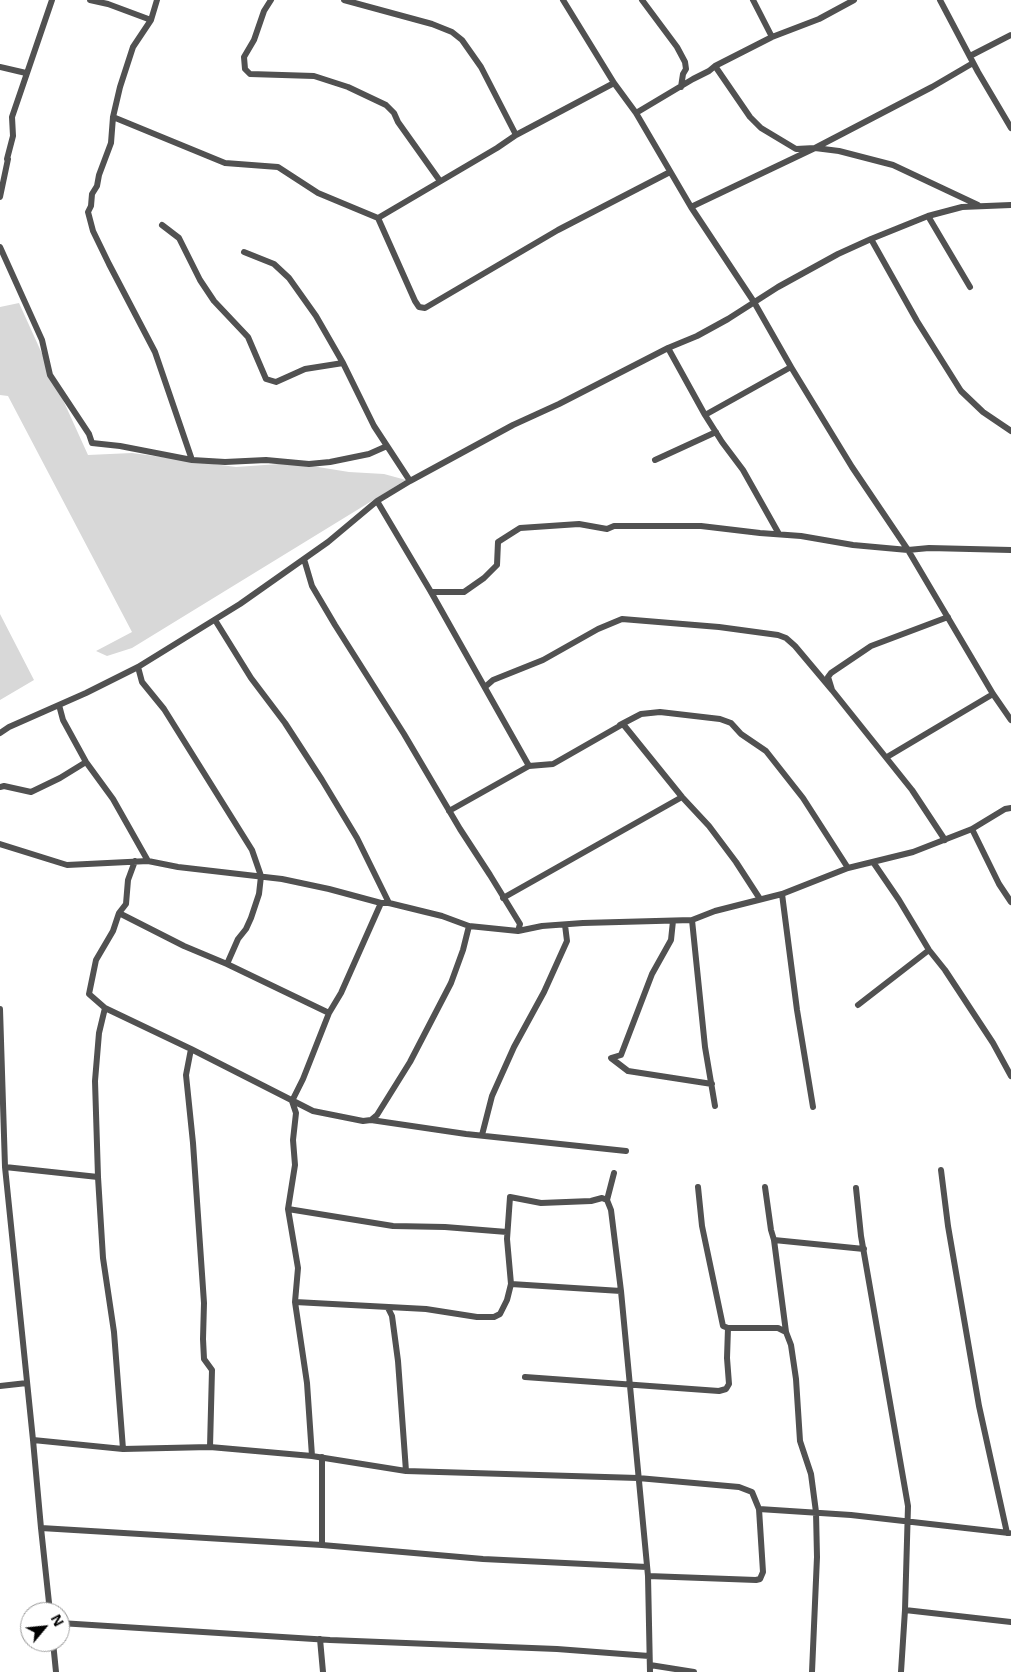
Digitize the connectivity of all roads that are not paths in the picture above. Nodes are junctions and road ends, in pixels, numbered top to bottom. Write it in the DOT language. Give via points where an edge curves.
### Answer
graph roads {
  1 [pos="52,0"];
  2 [pos="90,0"];
  3 [pos="158,0"];
  4 [pos="271,0"];
  5 [pos="344,0"];
  6 [pos="564,0"];
  7 [pos="642,0"];
  8 [pos="753,0"];
  9 [pos="854,0"];
  10 [pos="940,0"];
  11 [pos="151,20"];
  12 [pos="1011,35"];
  13 [pos="772,37"];
  14 [pos="970,56"];
  15 [pos="973,63"];
  16 [pos="715,66"];
  17 [pos="0,67"];
  18 [pos="26,73"];
  19 [pos="614,83"];
  20 [pos="681,87"];
  21 [pos="636,113"];
  22 [pos="113,116"];
  23 [pos="1011,128"];
  24 [pos="516,135"];
  25 [pos="815,148"];
  26 [pos="3,158"];
  27 [pos="670,172"];
  28 [pos="440,181"];
  29 [pos="952,193"];
  30 [pos="0,197"];
  31 [pos="1011,205"];
  32 [pos="981,206"];
  33 [pos="691,207"];
  34 [pos="962,207"];
  35 [pos="928,216"];
  36 [pos="378,218"];
  37 [pos="162,225"];
  38 [pos="871,238"];
  39 [pos="0,247"];
  40 [pos="244,252"];
  41 [pos="970,287"];
  42 [pos="754,302"];
  43 [pos="668,348"];
  44 [pos="342,363"];
  45 [pos="790,367"];
  46 [pos="705,414"];
  47 [pos="1011,431"];
  48 [pos="716,432"];
  49 [pos="387,446"];
  50 [pos="192,460"];
  51 [pos="655,460"];
  52 [pos="410,481"];
  53 [pos="377,501"];
  54 [pos="779,534"];
  55 [pos="908,550"];
  56 [pos="1011,550"];
  57 [pos="304,559"];
  58 [pos="431,592"];
  59 [pos="948,617"];
  60 [pos="215,620"];
  61 [pos="138,667"];
  62 [pos="485,688"];
  63 [pos="832,690"];
  64 [pos="993,694"];
  65 [pos="59,705"];
  66 [pos="1011,720"];
  67 [pos="615,728"];
  68 [pos="0,733"];
  69 [pos="887,757"];
  70 [pos="86,762"];
  71 [pos="529,766"];
  72 [pos="0,787"];
  73 [pos="682,797"];
  74 [pos="1011,808"];
  75 [pos="449,811"];
  76 [pos="972,829"];
  77 [pos="946,840"];
  78 [pos="0,844"];
  79 [pos="135,861"];
  80 [pos="148,861"];
  81 [pos="873,862"];
  82 [pos="848,868"];
  83 [pos="260,876"];
  84 [pos="782,894"];
  85 [pos="504,898"];
  86 [pos="760,899"];
  87 [pos="1011,902"];
  88 [pos="381,903"];
  89 [pos="390,903"];
  90 [pos="119,913"];
  91 [pos="692,920"];
  92 [pos="673,921"];
  93 [pos="565,925"];
  94 [pos="469,926"];
  95 [pos="518,931"];
  96 [pos="929,950"];
  97 [pos="227,964"];
  98 [pos="858,1005"];
  99 [pos="104,1008"];
  100 [pos="0,1009"];
  101 [pos="329,1013"];
  102 [pos="191,1049"];
  103 [pos="1011,1076"];
  104 [pos="712,1084"];
  105 [pos="292,1101"];
  106 [pos="715,1106"];
  107 [pos="814,1107"];
  108 [pos="371,1120"];
  109 [pos="482,1135"];
  110 [pos="626,1151"];
  111 [pos="5,1166"];
  112 [pos="941,1170"];
  113 [pos="614,1172"];
  114 [pos="98,1177"];
  115 [pos="698,1187"];
  116 [pos="765,1187"];
  117 [pos="856,1188"];
  118 [pos="607,1200"];
  119 [pos="288,1209"];
  120 [pos="507,1232"];
  121 [pos="774,1240"];
  122 [pos="864,1249"];
  123 [pos="511,1284"];
  124 [pos="621,1292"];
  125 [pos="295,1302"];
  126 [pos="388,1308"];
  127 [pos="728,1328"];
  128 [pos="786,1332"];
  129 [pos="525,1377"];
  130 [pos="27,1383"];
  131 [pos="629,1384"];
  132 [pos="0,1386"];
  133 [pos="33,1440"];
  134 [pos="210,1447"];
  135 [pos="123,1449"];
  136 [pos="312,1456"];
  137 [pos="322,1457"];
  138 [pos="406,1471"];
  139 [pos="638,1478"];
  140 [pos="759,1509"];
  141 [pos="816,1512"];
  142 [pos="907,1523"];
  143 [pos="41,1528"];
  144 [pos="1009,1533"];
  145 [pos="322,1545"];
  146 [pos="647,1567"];
  147 [pos="648,1576"];
  148 [pos="49,1602"];
  149 [pos="905,1610"];
  150 [pos="1011,1622"];
  151 [pos="70,1624"];
  152 [pos="320,1639"];
  153 [pos="54,1652"];
  154 [pos="649,1656"];
  155 [pos="650,1669"];
  156 [pos="56,1672"];
  157 [pos="323,1672"];
  158 [pos="694,1672"];
  159 [pos="812,1672"];
  160 [pos="901,1672"];
  1 -- 18 [label="street"];
  2 -- 11 [label="street"];
  3 -- 11 [label="street"];
  4 -- 28 [label="street" via="244,57 245,69 250,74 314,76 386,105"];
  5 -- 24 [label="street" via="452,32 462,40 481,67"];
  6 -- 19 [label="street"];
  7 -- 20 [label="street" via="685,62"];
  8 -- 13 [label="street"];
  9 -- 13 [label="street" via="819,19"];
  10 -- 14 [label="street"];
  11 -- 22 [label="street" via="132,47"];
  12 -- 14 [label="street"];
  13 -- 16 [label="street"];
  14 -- 15 [label="street"];
  15 -- 23 [label="street"];
  15 -- 25 [label="street"];
  16 -- 20 [label="street"];
  16 -- 25 [label="street" via="760,128 796,149"];
  17 -- 18 [label="street"];
  18 -- 26 [label="street" via="12,117 12,136"];
  19 -- 21 [label="street"];
  19 -- 24 [label="street"];
  20 -- 21 [label="street"];
  21 -- 27 [label="street"];
  22 -- 36 [label="street" via="224,163 278,167 318,193"];
  22 -- 50 [label="street" via="111,144 88,212 109,264 156,352"];
  24 -- 28 [label="street"];
  25 -- 29 [label="street" via="893,165"];
  25 -- 33 [label="street"];
  26 -- 30 [label="street" via="8,159"];
  27 -- 33 [label="street"];
  27 -- 36 [label="street" via="558,230 424,308 415,302"];
  28 -- 36 [label="street"];
  29 -- 32 [label="street"];
  29 -- 34 [label="street"];
  31 -- 32 [label="street"];
  32 -- 34 [label="street"];
  33 -- 42 [label="street"];
  34 -- 35 [label="street"];
  35 -- 38 [label="street"];
  35 -- 41 [label="street"];
  37 -- 44 [label="street" via="179,238 214,301 248,337 266,379 276,382 306,369"];
  38 -- 42 [label="street"];
  38 -- 47 [label="street" via="916,321 961,391 983,412"];
  39 -- 50 [label="street" via="42,340 50,375 92,443"];
  40 -- 44 [label="street" via="274,264 289,278 316,316"];
  42 -- 43 [label="street" via="697,336"];
  42 -- 45 [label="street"];
  43 -- 46 [label="street"];
  43 -- 52 [label="street" via="513,425"];
  44 -- 49 [label="street"];
  45 -- 46 [label="street"];
  45 -- 55 [label="street"];
  46 -- 48 [label="street"];
  48 -- 51 [label="street"];
  48 -- 54 [label="street"];
  49 -- 50 [label="street" via="369,454 308,464 266,460"];
  49 -- 52 [label="street"];
  52 -- 53 [label="street"];
  53 -- 57 [label="street"];
  53 -- 58 [label="street"];
  54 -- 55 [label="street"];
  54 -- 58 [label="street" via="701,526 614,526 607,530 579,524 520,528 498,542 497,565 484,578 464,592"];
  55 -- 56 [label="street"];
  55 -- 59 [label="street"];
  57 -- 60 [label="street"];
  57 -- 75 [label="street" via="312,586 335,626"];
  58 -- 62 [label="street"];
  59 -- 63 [label="street" via="871,646 831,673 828,677"];
  59 -- 64 [label="street"];
  60 -- 61 [label="street"];
  60 -- 89 [label="street" via="322,780"];
  61 -- 65 [label="street"];
  61 -- 83 [label="street" via="142,682 164,709 252,850"];
  62 -- 63 [label="street" via="493,680 543,660 622,619 778,635 795,646"];
  62 -- 71 [label="street"];
  63 -- 69 [label="street"];
  64 -- 66 [label="street"];
  64 -- 69 [label="street"];
  65 -- 68 [label="street"];
  65 -- 70 [label="street" via="63,720"];
  67 -- 71 [label="street" via="553,764"];
  67 -- 73 [label="street" via="623,724"];
  67 -- 82 [label="street" via="641,714 660,712 731,723 766,751 803,798"];
  69 -- 77 [label="street"];
  70 -- 72 [label="street" via="31,792"];
  70 -- 80 [label="street" via="113,798"];
  71 -- 75 [label="street"];
  73 -- 85 [label="street"];
  73 -- 86 [label="street" via="709,826"];
  74 -- 76 [label="street"];
  75 -- 85 [label="street"];
  76 -- 77 [label="street"];
  76 -- 87 [label="street"];
  77 -- 81 [label="street"];
  78 -- 79 [label="street" via="67,865"];
  79 -- 80 [label="street"];
  79 -- 90 [label="street" via="128,880 126,904"];
  80 -- 83 [label="street"];
  81 -- 82 [label="street"];
  81 -- 96 [label="street"];
  82 -- 84 [label="street"];
  83 -- 88 [label="street" via="329,888"];
  83 -- 97 [label="street" via="259,894 251,918"];
  84 -- 86 [label="street"];
  84 -- 107 [label="street"];
  85 -- 95 [label="street" via="520,924"];
  86 -- 91 [label="street"];
  88 -- 89 [label="street"];
  88 -- 101 [label="street"];
  89 -- 94 [label="street"];
  90 -- 97 [label="street"];
  90 -- 99 [label="street" via="113,931 96,960 90,994"];
  91 -- 92 [label="street"];
  91 -- 104 [label="street"];
  92 -- 93 [label="street"];
  92 -- 104 [label="street" via="671,940 652,974 620,1055 611,1058 628,1071"];
  93 -- 95 [label="street"];
  93 -- 109 [label="street" via="567,942 510,1055 492,1096"];
  94 -- 95 [label="street"];
  94 -- 108 [label="street" via="451,982 410,1062"];
  96 -- 98 [label="street"];
  96 -- 103 [label="street" via="993,1043"];
  97 -- 101 [label="street"];
  99 -- 102 [label="street"];
  99 -- 114 [label="street" via="95,1081"];
  100 -- 111 [label="street"];
  101 -- 105 [label="street"];
  102 -- 105 [label="street"];
  102 -- 134 [label="street" via="186,1075 204,1303 204,1359 212,1370"];
  104 -- 106 [label="street"];
  105 -- 108 [label="street" via="313,1111"];
  105 -- 119 [label="street" via="296,1113"];
  108 -- 109 [label="street"];
  109 -- 110 [label="street"];
  111 -- 114 [label="street"];
  111 -- 130 [label="street"];
  112 -- 144 [label="street" via="979,1406"];
  113 -- 118 [label="street"];
  114 -- 135 [label="street"];
  115 -- 127 [label="street" via="702,1226 721,1321"];
  116 -- 121 [label="street"];
  117 -- 122 [label="street"];
  118 -- 120 [label="street" via="541,1203 510,1197"];
  118 -- 124 [label="street"];
  119 -- 120 [label="street" via="393,1226"];
  119 -- 125 [label="street" via="298,1268"];
  120 -- 123 [label="street"];
  121 -- 122 [label="street"];
  121 -- 128 [label="street"];
  122 -- 142 [label="street" via="904,1476"];
  123 -- 124 [label="street"];
  123 -- 126 [label="street" via="500,1314 494,1317"];
  124 -- 131 [label="street"];
  125 -- 126 [label="street"];
  125 -- 136 [label="street" via="307,1382"];
  126 -- 138 [label="street" via="398,1361"];
  127 -- 128 [label="street" via="778,1328"];
  127 -- 131 [label="street" via="729,1384 726,1389"];
  128 -- 141 [label="street" via="794,1362 800,1441 811,1474"];
  129 -- 131 [label="street"];
  130 -- 132 [label="street"];
  130 -- 133 [label="street"];
  131 -- 139 [label="street"];
  133 -- 135 [label="street"];
  133 -- 143 [label="street"];
  134 -- 135 [label="street"];
  134 -- 136 [label="street"];
  136 -- 137 [label="street"];
  137 -- 138 [label="street"];
  137 -- 145 [label="street"];
  138 -- 139 [label="street"];
  139 -- 140 [label="street" via="746,1489 752,1492"];
  139 -- 146 [label="street"];
  140 -- 141 [label="street"];
  140 -- 147 [label="street" via="763,1572 760,1579"];
  141 -- 142 [label="street"];
  141 -- 159 [label="street"];
  142 -- 144 [label="street"];
  142 -- 149 [label="street"];
  143 -- 145 [label="street"];
  143 -- 148 [label="street"];
  145 -- 146 [label="street" via="483,1559"];
  146 -- 147 [label="street"];
  147 -- 154 [label="street"];
  149 -- 150 [label="street"];
  149 -- 160 [label="street"];
  151 -- 152 [label="street"];
  152 -- 154 [label="street"];
  152 -- 157 [label="street"];
  153 -- 156 [label="street"];
  154 -- 155 [label="street"];
  155 -- 158 [label="street"];
}
